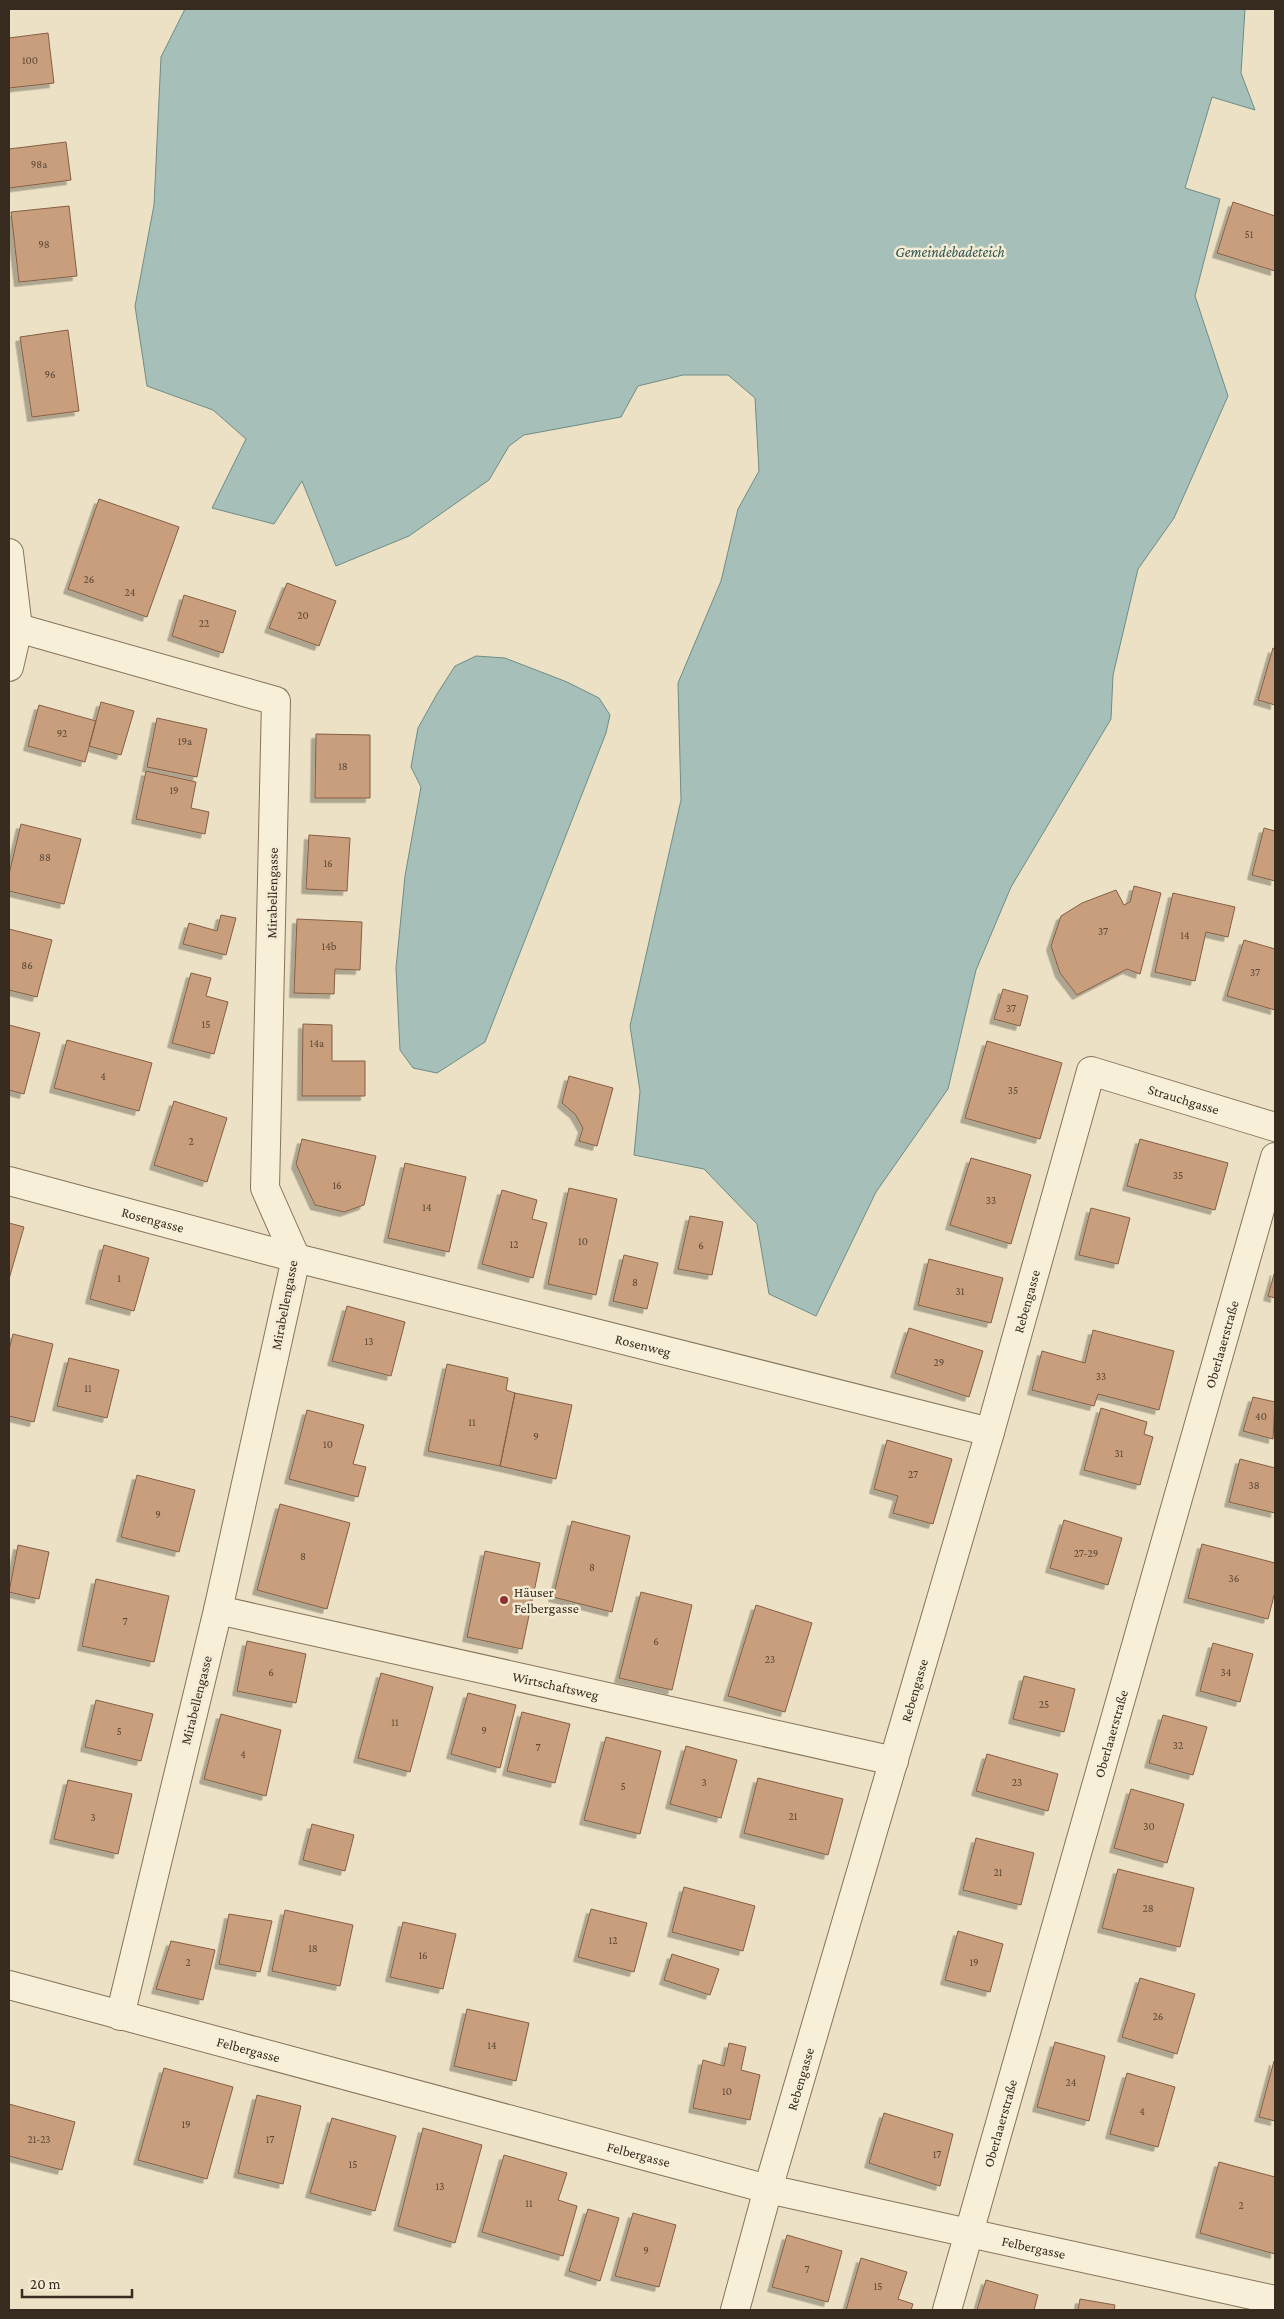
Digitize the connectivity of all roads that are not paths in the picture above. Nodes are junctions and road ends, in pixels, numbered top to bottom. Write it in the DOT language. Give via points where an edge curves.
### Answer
graph roads {
  1 [pos="9,553"];
  2 [pos="18,628"];
  3 [pos="9,667"];
  4 [pos="1091,1071"];
  5 [pos="1275,1127"];
  6 [pos="1275,1157"];
  7 [pos="9,1181"];
  8 [pos="296,1258"];
  9 [pos="990,1432"];
  10 [pos="218,1610"];
  11 [pos="894,1762"];
  12 [pos="9,1986"];
  13 [pos="120,2016"];
  14 [pos="768,2188"];
  15 [pos="970,2233"];
  16 [pos="1275,2300"];
  17 [pos="735,2310"];
  18 [pos="947,2310"];
  1 -- 2 [label="street"];
  2 -- 3 [label="street"];
  2 -- 8 [label="street, Mirabellengasse" via="276,701 265,1188"];
  4 -- 5 [label="street, Strauchgasse"];
  4 -- 9 [label="street, Rebengasse"];
  6 -- 15 [label="street, Oberlaaerstraße"];
  7 -- 8 [label="street, Rosengasse"];
  8 -- 9 [label="street, Rosenweg"];
  8 -- 10 [label="street, Mirabellengasse"];
  9 -- 11 [label="street, Rebengasse"];
  10 -- 11 [label="street, Wirtschaftsweg"];
  10 -- 13 [label="street, Mirabellengasse"];
  11 -- 14 [label="street, Rebengasse"];
  12 -- 13 [label="street, Felbergasse"];
  13 -- 14 [label="street, Felbergasse"];
  14 -- 15 [label="street, Felbergasse"];
  14 -- 17 [label="street, Rebengasse"];
  15 -- 16 [label="street, Felbergasse"];
  15 -- 18 [label="street, Oberlaaerstraße"];
}
